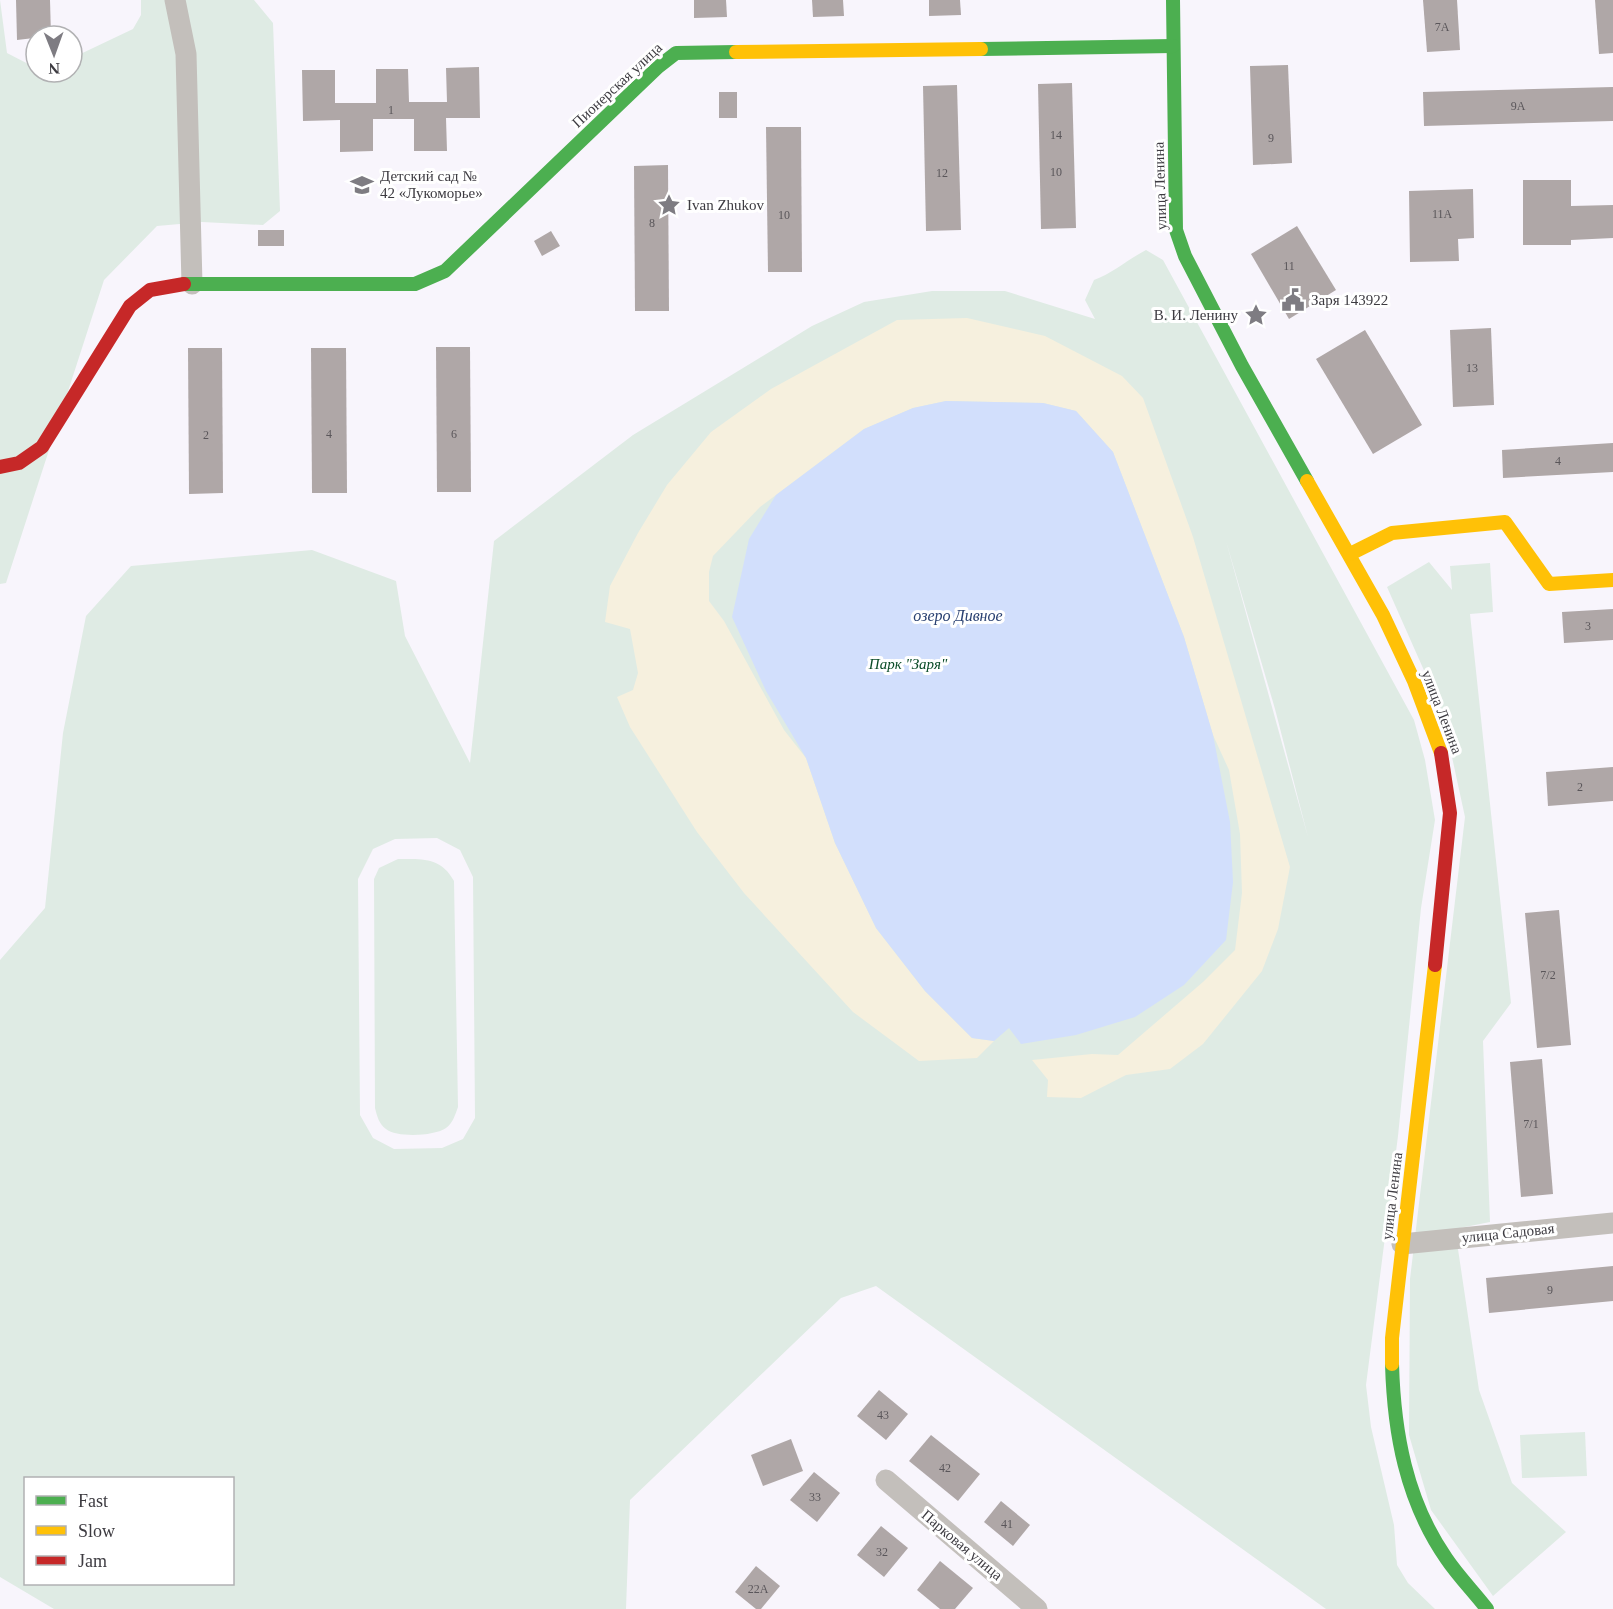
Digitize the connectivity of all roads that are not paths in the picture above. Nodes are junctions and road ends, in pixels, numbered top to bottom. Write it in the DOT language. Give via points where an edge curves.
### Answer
graph roads {
  1 [pos="175,0"];
  2 [pos="1173,0"];
  3 [pos="1173,46"];
  4 [pos="183,284"];
  5 [pos="0,467"];
  6 [pos="1350,554"];
  7 [pos="1613,580"];
  8 [pos="1613,1223"];
  9 [pos="1402,1244"];
  10 [pos="886,1480"];
  11 [pos="1037,1609"];
  12 [pos="1486,1609"];
  1 -- 4 [label="street" via="186,54"];
  2 -- 3 [label="street, улица Ленина"];
  3 -- 4 [label="street, Пионерская улица" via="676,53 445,270 415,284"];
  3 -- 6 [label="street, улица Ленина" via="1176,230 1185,256 1242,366"];
  4 -- 5 [label="street, Пионерская улица" via="150,290 130,306 42,447 19,463"];
  6 -- 7 [label="street" via="1392,533 1505,522 1549,584"];
  6 -- 9 [label="street, улица Ленина" via="1414,681 1444,762 1450,813"];
  8 -- 9 [label="street, улица Садовая"];
  9 -- 12 [label="street, улица Ленина" via="1392,1338 1399,1449 1418,1508 1446,1558"];
  10 -- 11 [label="street, Парковая улица"];
}
